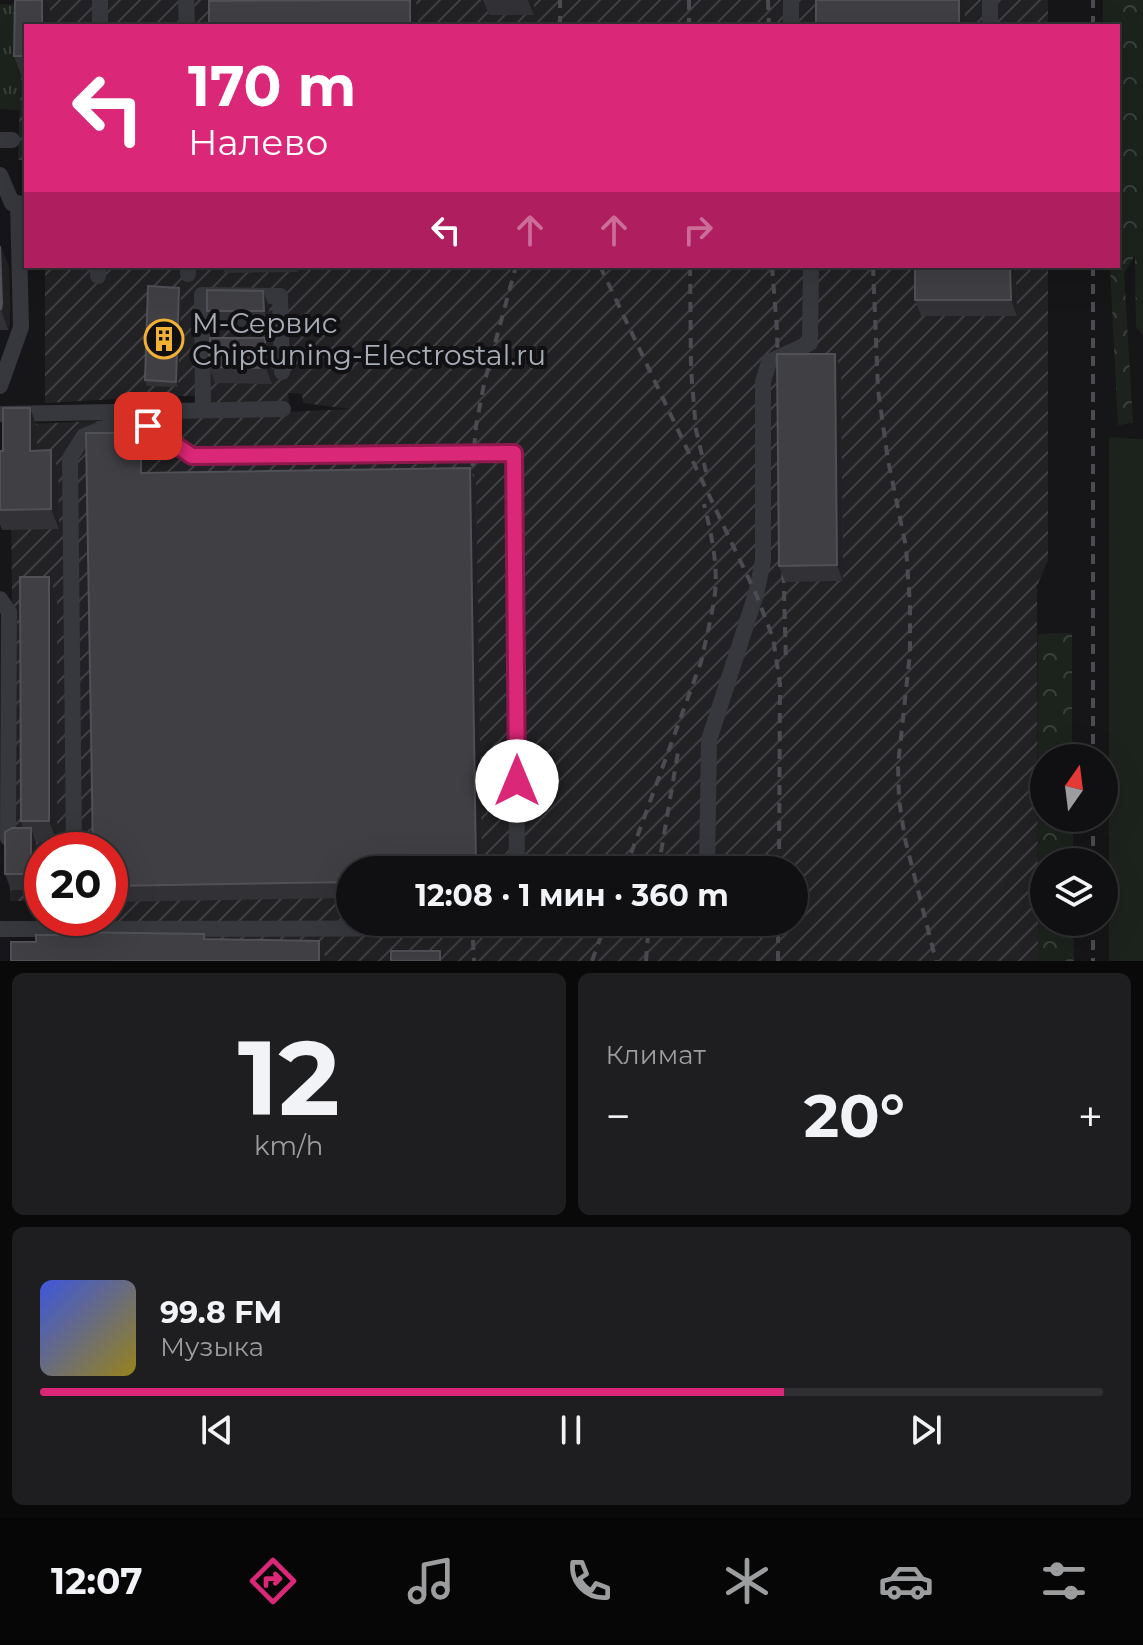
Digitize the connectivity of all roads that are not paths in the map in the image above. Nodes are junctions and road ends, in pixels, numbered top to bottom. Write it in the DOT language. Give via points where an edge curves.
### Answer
graph roads {
  1 [pos="100,0"];
  2 [pos="186,0"];
  3 [pos="791,0"];
  4 [pos="990,0"];
  5 [pos="100,24"];
  6 [pos="187,24"];
  7 [pos="791,24"];
  8 [pos="990,24"];
  9 [pos="0,175"];
  10 [pos="811,268"];
  11 [pos="282,372"];
  12 [pos="0,386"];
  13 [pos="283,409"];
  14 [pos="203,410"];
  15 [pos="0,414"];
  16 [pos="0,599"];
  17 [pos="74,832"];
  18 [pos="8,838"];
  19 [pos="517,856"];
  20 [pos="707,856"];
  21 [pos="128,924"];
  22 [pos="336,925"];
  23 [pos="24,927"];
  24 [pos="0,929"];
  1 -- 5 [label="lane"];
  2 -- 6 [label="lane"];
  3 -- 7 [label="lane"];
  4 -- 8 [label="lane"];
  9 -- 12 [label="lane" via="12,203 18,203 21,327"];
  10 -- 20 [label="lane" via="810,343 769,362 763,382 763,561 709,740"];
  11 -- 14 [label="lane" via="280,296 202,295"];
  13 -- 14 [label="lane"];
  14 -- 15 [label="lane"];
  16 -- 18 [label="lane" via="9,612"];
  17 -- 19 [label="lane" via="70,458 84,436 107,427 148,426 192,456 514,453"];
  21 -- 22 [label="lane"];
  23 -- 24 [label="lane"];
}
